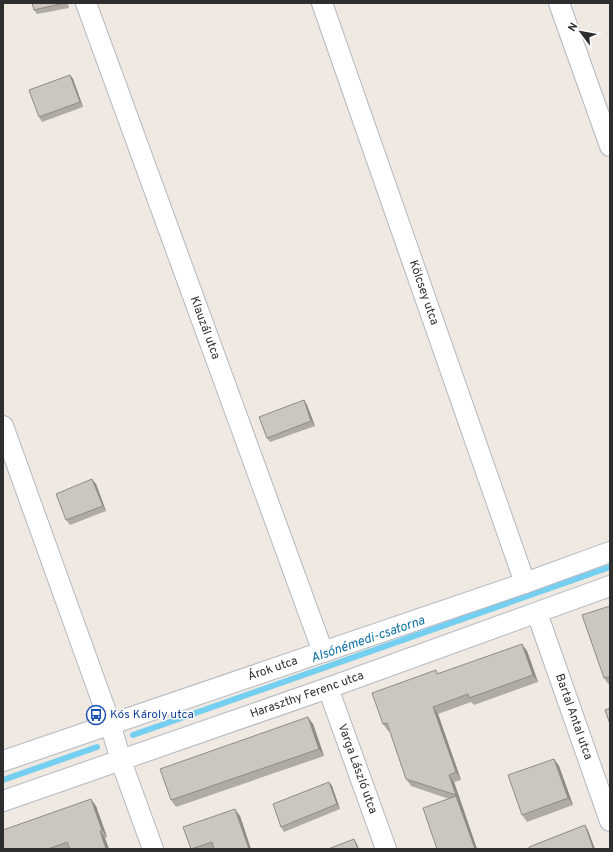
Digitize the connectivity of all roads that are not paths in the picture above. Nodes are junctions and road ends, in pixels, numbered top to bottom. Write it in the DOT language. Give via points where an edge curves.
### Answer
graph roads {
  1 [pos="86,3"];
  2 [pos="322,3"];
  3 [pos="559,3"];
  4 [pos="610,146"];
  5 [pos="3,426"];
  6 [pos="610,552"];
  7 [pos="525,583"];
  8 [pos="610,586"];
  9 [pos="537,613"];
  10 [pos="324,652"];
  11 [pos="328,688"];
  12 [pos="110,723"];
  13 [pos="3,761"];
  14 [pos="121,761"];
  15 [pos="3,801"];
  16 [pos="610,821"];
  17 [pos="153,849"];
  18 [pos="386,849"];
  1 -- 10 [label="street, Klauzál utca"];
  2 -- 7 [label="street, Kölcsey utca"];
  3 -- 4 [label="street"];
  5 -- 12 [label="street"];
  6 -- 7 [label="street, Árok utca"];
  7 -- 10 [label="street, Árok utca"];
  8 -- 9 [label="street, Haraszthy Ferenc utca"];
  9 -- 11 [label="street, Haraszthy Ferenc utca"];
  9 -- 16 [label="street, Bartal Antal utca"];
  10 -- 12 [label="street, Árok utca"];
  11 -- 14 [label="street, Haraszthy Ferenc utca"];
  11 -- 18 [label="street, Varga László utca"];
  12 -- 13 [label="street, Árok utca"];
  12 -- 14 [label="street"];
  14 -- 15 [label="street, Haraszthy Ferenc utca"];
  14 -- 17 [label="street"];
}
